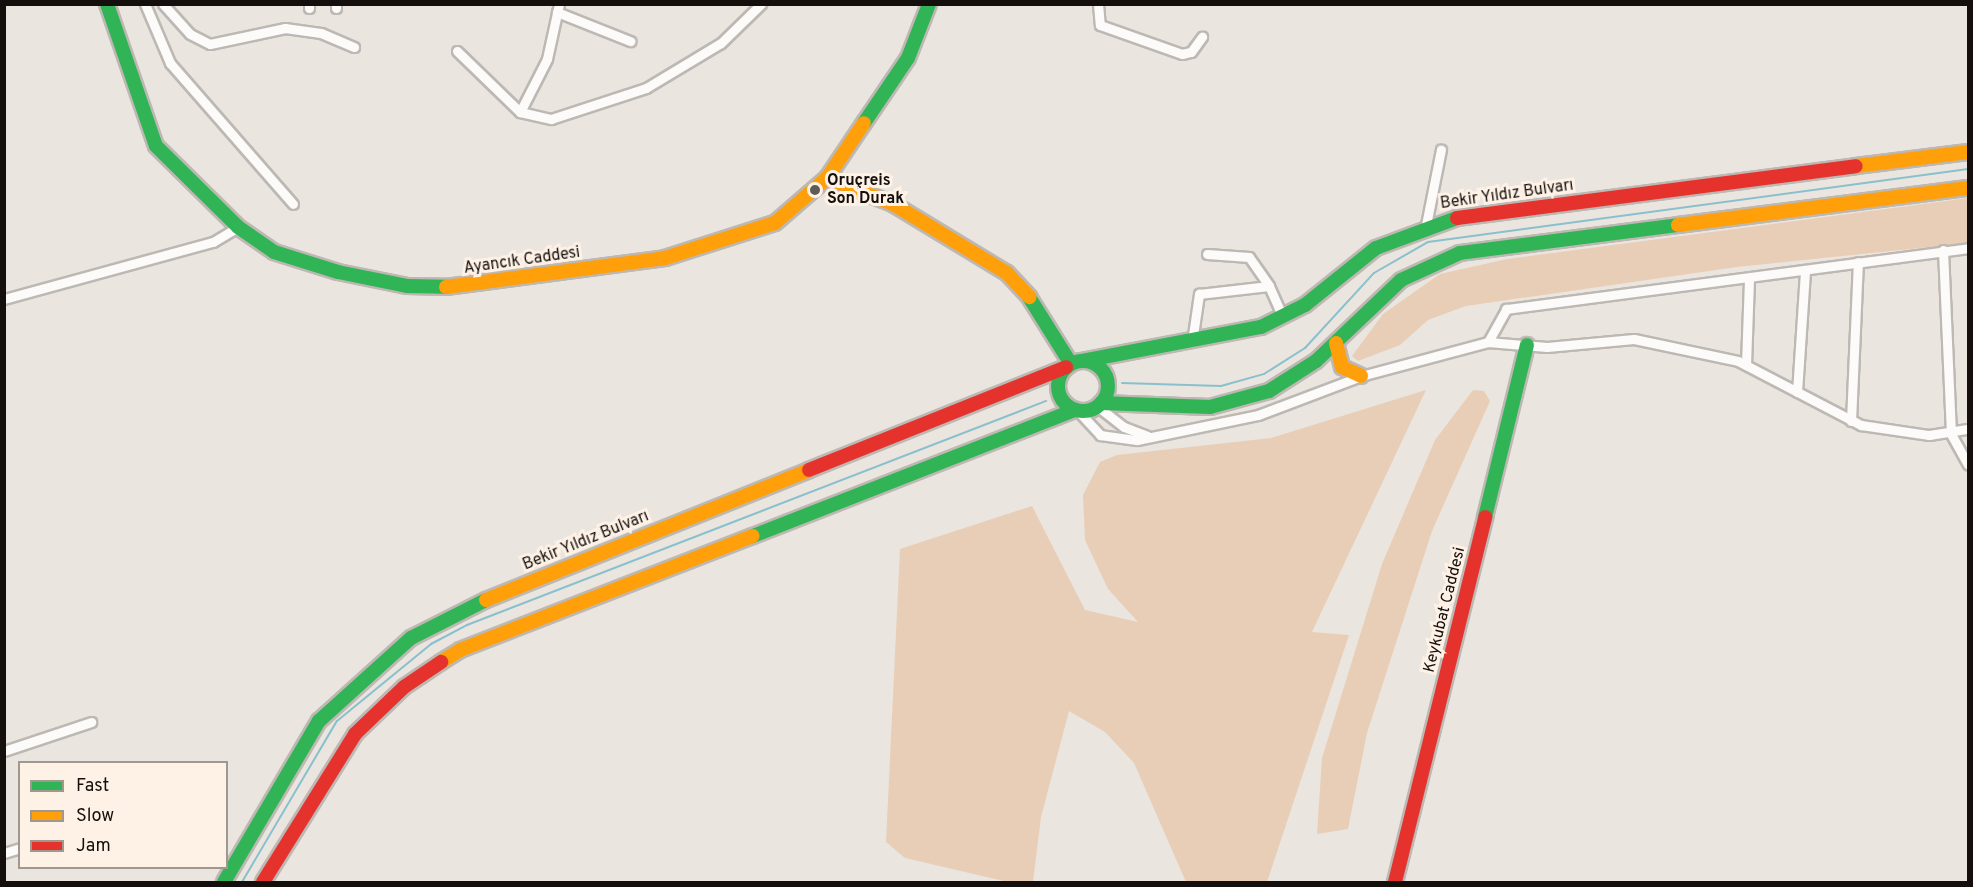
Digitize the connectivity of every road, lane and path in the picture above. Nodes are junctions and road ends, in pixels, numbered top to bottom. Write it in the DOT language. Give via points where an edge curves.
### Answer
graph roads {
  1 [pos="107,4"];
  2 [pos="145,4"];
  3 [pos="163,4"];
  4 [pos="761,4"];
  5 [pos="930,4"];
  6 [pos="1098,4"];
  7 [pos="557,7"];
  8 [pos="1202,37"];
  9 [pos="630,41"];
  10 [pos="354,47"];
  11 [pos="457,51"];
  12 [pos="520,112"];
  13 [pos="1441,149"];
  14 [pos="1968,152"];
  15 [pos="827,178"];
  16 [pos="1968,188"];
  17 [pos="293,204"];
  18 [pos="1426,225"];
  19 [pos="238,227"];
  20 [pos="1968,248"];
  21 [pos="1943,250"];
  22 [pos="1207,254"];
  23 [pos="1858,262"];
  24 [pos="1805,270"];
  25 [pos="1749,278"];
  26 [pos="1269,286"];
  27 [pos="4,299"];
  28 [pos="1283,317"];
  29 [pos="1488,342"];
  30 [pos="1192,343"];
  31 [pos="1336,343"];
  32 [pos="1527,345"];
  33 [pos="1073,364"];
  34 [pos="1746,364"];
  35 [pos="1361,376"];
  36 [pos="1797,392"];
  37 [pos="1099,405"];
  38 [pos="1076,410"];
  39 [pos="1851,421"];
  40 [pos="1968,429"];
  41 [pos="1951,434"];
  42 [pos="1152,436"];
  43 [pos="1968,465"];
  44 [pos="91,722"];
  45 [pos="4,751"];
  46 [pos="224,882"];
  47 [pos="263,882"];
  48 [pos="1395,882"];
  1 -- 19 [label="main road, Ayancık Caddesi" via="156,146"];
  2 -- 17 [label="street" via="153,35 170,63"];
  3 -- 10 [label="street" via="190,34 210,44 285,28 321,33"];
  4 -- 12 [label="street" via="722,43 646,88 551,119"];
  5 -- 15 [label="main road, Ayancık Caddesi" via="908,58"];
  6 -- 8 [label="street" via="1100,24 1182,54 1191,52"];
  7 -- 9 [label="street"];
  7 -- 12 [label="street" via="547,59"];
  11 -- 12 [label="street"];
  13 -- 18 [label="street"];
  14 -- 18 [label="main road, Bekir Yıldız Bulvarı" via="1462,215"];
  15 -- 19 [label="main road, Ayancık Caddesi" via="775,223 722,243 665,258 471,287 407,286 338,272 274,252"];
  15 -- 33 [label="main road" via="892,204 1007,273 1033,301"];
  16 -- 31 [label="main road" via="1460,253 1401,280"];
  18 -- 28 [label="main road, Bekir Yıldız Bulvarı" via="1376,248"];
  19 -- 27 [label="street" via="213,242"];
  20 -- 21 [label="street"];
  21 -- 23 [label="street"];
  21 -- 41 [label="street"];
  22 -- 26 [label="street" via="1249,257"];
  23 -- 24 [label="street"];
  23 -- 39 [label="street"];
  24 -- 25 [label="street"];
  24 -- 36 [label="street"];
  25 -- 29 [label="street" via="1506,309"];
  25 -- 34 [label="street"];
  26 -- 28 [label="street"];
  26 -- 30 [label="street" via="1199,294"];
  28 -- 30 [label="main road, Bekir Yıldız Bulvarı" via="1245,333"];
  29 -- 32 [label="street"];
  29 -- 35 [label="street"];
  30 -- 33 [label="main road, Bekir Yıldız Bulvarı"];
  31 -- 35 [label="main road" via="1342,367"];
  31 -- 37 [label="main road" via="1295,377 1240,401 1195,407"];
  32 -- 34 [label="street" via="1648,340"];
  32 -- 48 [label="main road, Keykubat Caddesi"];
  33 -- 37 [label="main road" via="1105,374 1107,390"];
  33 -- 38 [label="main road" via="1058,393"];
  33 -- 46 [label="main road, Bekir Yıldız Bulvarı" via="500,593 411,638 319,721"];
  34 -- 36 [label="street"];
  35 -- 42 [label="street" via="1258,415"];
  36 -- 39 [label="street"];
  37 -- 38 [label="main road"];
  37 -- 42 [label="street" via="1129,430"];
  38 -- 42 [label="street" via="1107,438"];
  38 -- 47 [label="main road" via="460,650 391,698 355,734"];
  39 -- 41 [label="street" via="1919,434"];
  40 -- 41 [label="street"];
  41 -- 43 [label="street"];
  44 -- 45 [label="street"];
}
